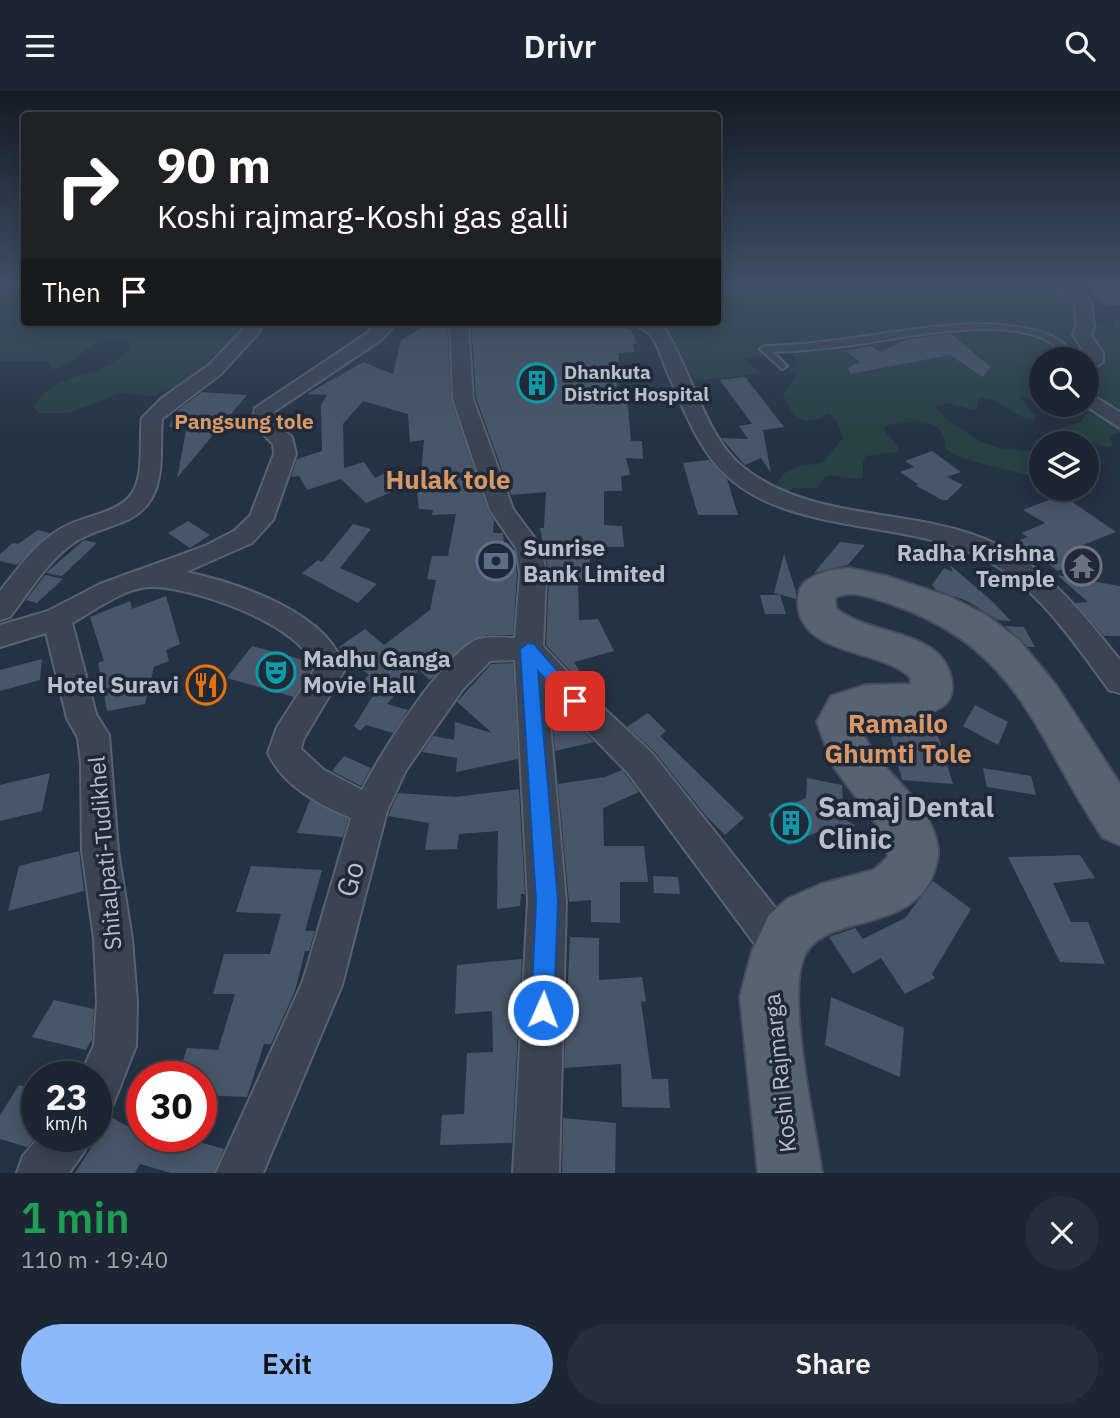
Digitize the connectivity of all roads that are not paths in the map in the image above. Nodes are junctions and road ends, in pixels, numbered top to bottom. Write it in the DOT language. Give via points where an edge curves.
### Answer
graph roads {
  1 [pos="248,334"];
  2 [pos="377,334"];
  3 [pos="459,334"];
  4 [pos="659,334"];
  5 [pos="896,334"];
  6 [pos="1035,334"];
  7 [pos="1064,347"];
  8 [pos="782,366"];
  9 [pos="1099,407"];
  10 [pos="1120,422"];
  11 [pos="31,573"];
  12 [pos="141,578"];
  13 [pos="0,582"];
  14 [pos="0,610"];
  15 [pos="57,619"];
  16 [pos="0,636"];
  17 [pos="528,649"];
  18 [pos="1120,681"];
  19 [pos="370,810"];
  20 [pos="1120,822"];
  21 [pos="782,948"];
  22 [pos="109,1061"];
  23 [pos="56,1152"];
  24 [pos="40,1173"];
  25 [pos="239,1173"];
  26 [pos="536,1173"];
  27 [pos="790,1173"];
  1 -- 11 [label="street" via="229,357 152,418 148,486 138,505 69,534"];
  2 -- 12 [label="street" via="265,408 262,423 284,443 285,454 261,520 243,537 214,552"];
  3 -- 17 [label="street" via="463,399 502,510 527,547 533,574"];
  4 -- 18 [label="street" via="719,453 734,471 768,492 806,505 984,548 1025,573 1058,603"];
  5 -- 8 [label="lane" via="765,349"];
  6 -- 7 [label="lane"];
  9 -- 10 [label="street"];
  11 -- 13 [label="street"];
  11 -- 14 [label="street"];
  12 -- 15 [label="street"];
  12 -- 19 [label="street" via="169,577 201,585 256,607 316,643 328,660 329,671 288,737 284,753 324,790"];
  15 -- 16 [label="street"];
  15 -- 22 [label="street, Shitalpati-Tudikhel" via="82,718 93,734 97,763 100,851 117,1002 115,1046"];
  17 -- 19 [label="street, Go" via="482,650 453,680 394,760"];
  17 -- 21 [label="street" via="640,763"];
  17 -- 26 [label="street" via="547,901"];
  19 -- 25 [label="street, Go" via="321,985"];
  20 -- 21 [label="main road, Koshi Rajmarga" via="1036,690 1009,655 983,632 953,615 867,583 842,580 826,584 816,593 815,604 827,623 842,633 897,647 927,668 933,679 932,692 920,700 846,708 838,722 849,754 910,833 915,855 910,870 896,886 823,910 794,925"];
  21 -- 27 [label="main road, Koshi Rajmarga" via="768,996"];
  23 -- 24 [label="street"];
}
